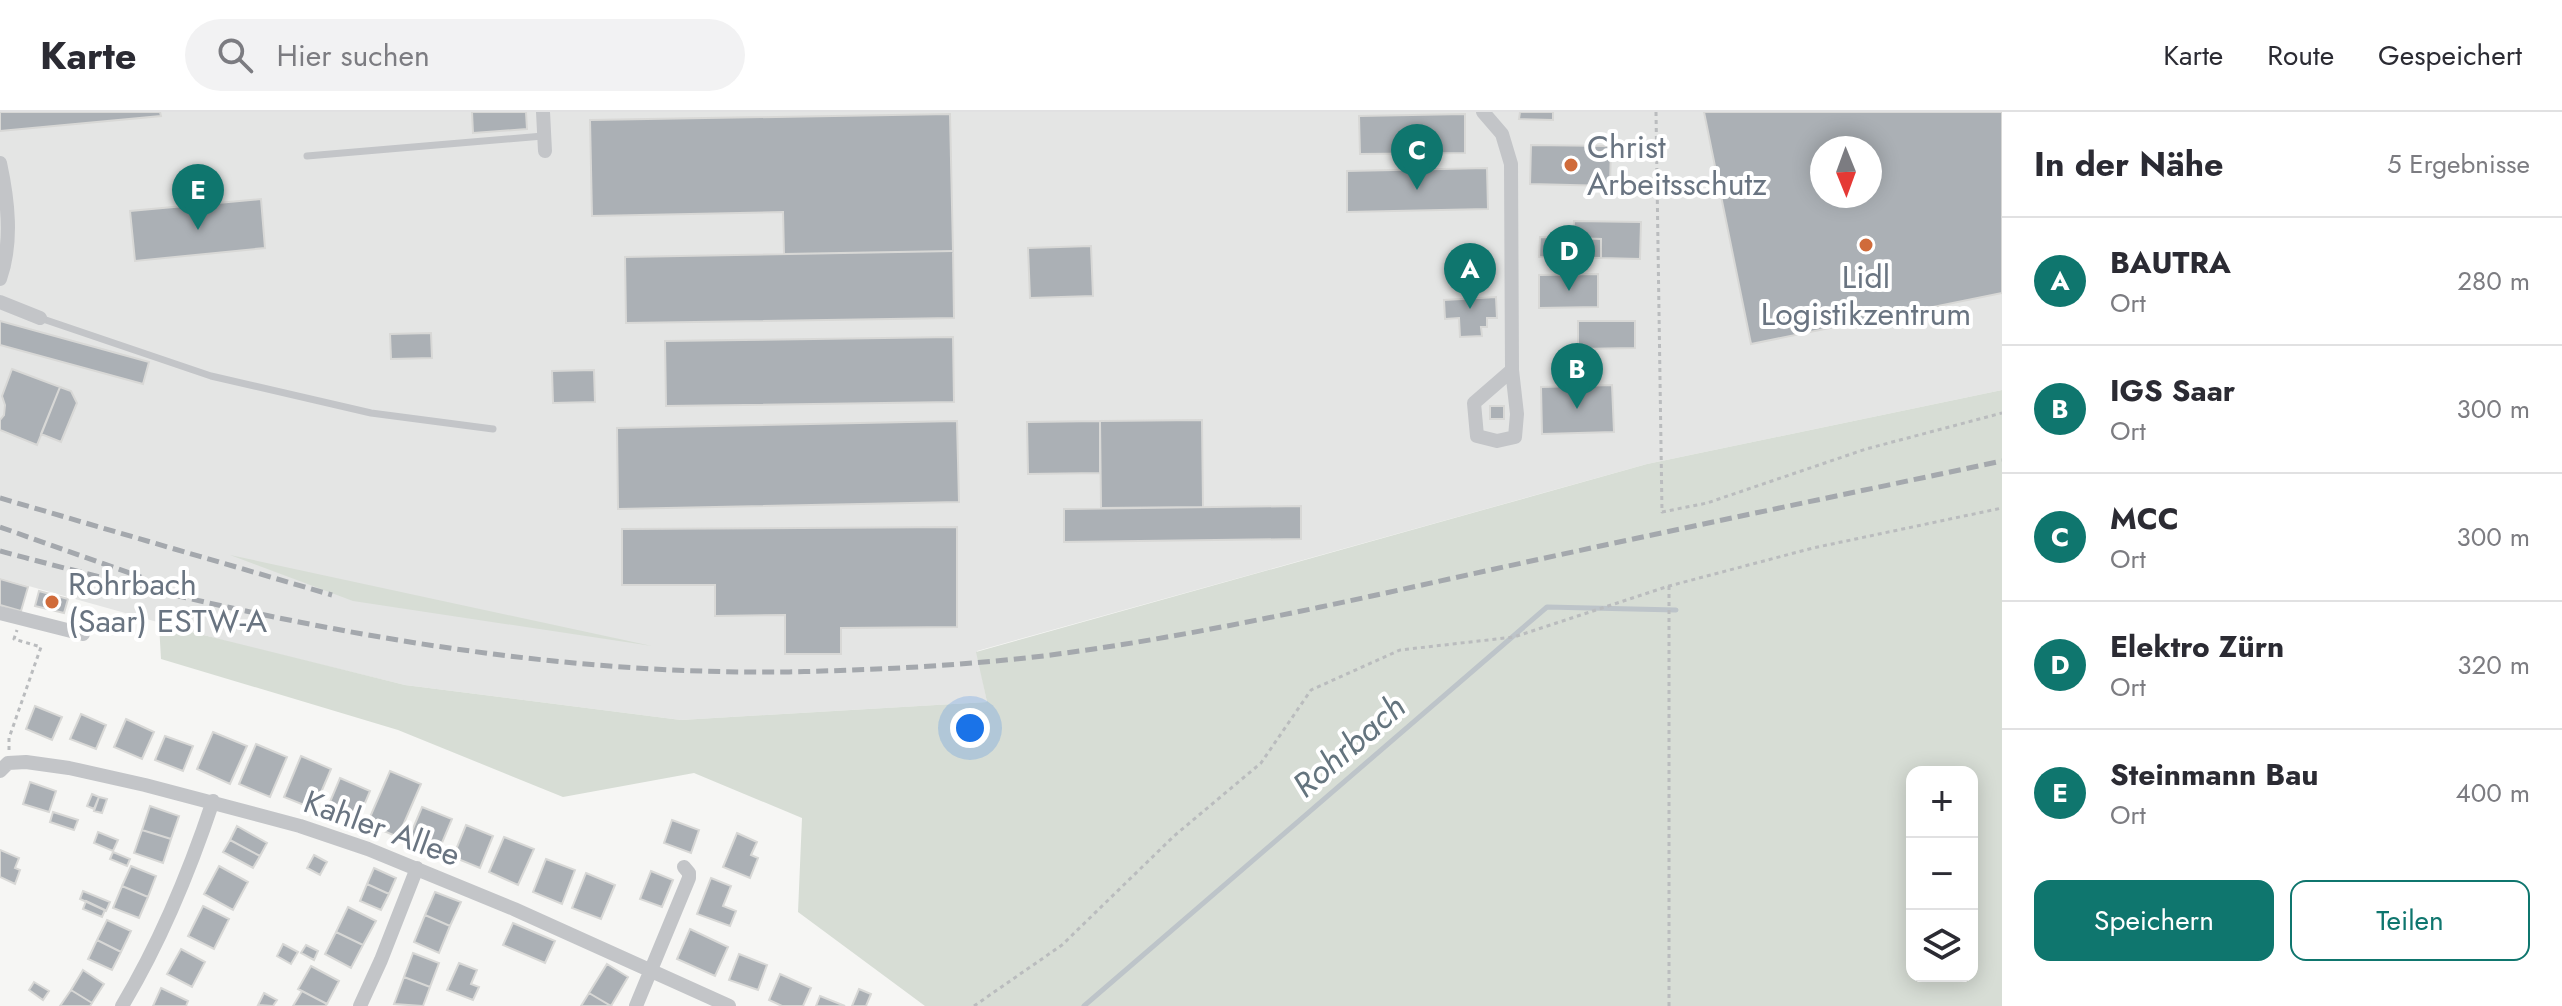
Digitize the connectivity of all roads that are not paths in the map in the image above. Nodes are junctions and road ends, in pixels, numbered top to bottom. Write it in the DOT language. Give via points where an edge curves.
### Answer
graph roads {
  1 [pos="543,112"];
  2 [pos="1483,112"];
  3 [pos="544,143"];
  4 [pos="307,156"];
  5 [pos="0,163"];
  6 [pos="0,279"];
  7 [pos="0,302"];
  8 [pos="40,318"];
  9 [pos="1512,370"];
  10 [pos="493,429"];
  11 [pos="0,613"];
  12 [pos="83,634"];
  13 [pos="4,767"];
  14 [pos="213,801"];
  15 [pos="684,867"];
  16 [pos="417,868"];
  17 [pos="651,971"];
  18 [pos="122,1006"];
  19 [pos="360,1006"];
  20 [pos="636,1006"];
  21 [pos="729,1006"];
  1 -- 3 [label="street"];
  2 -- 9 [label="street" via="1502,134 1511,164"];
  3 -- 4 [label="lane"];
  5 -- 6 [label="street" via="8,211"];
  7 -- 8 [label="street"];
  8 -- 10 [label="lane" via="211,376 371,413"];
  9 -- 9 [label="street" via="1515,437 1497,441 1477,436 1474,403"];
  11 -- 12 [label="street"];
  13 -- 14 [label="street, Kahler Allee" via="26,762 69,768"];
  14 -- 16 [label="street, Kahler Allee"];
  14 -- 18 [label="street" via="179,896"];
  15 -- 17 [label="street" via="689,878"];
  16 -- 17 [label="street, Kahler Allee"];
  16 -- 19 [label="street"];
  17 -- 20 [label="street"];
  17 -- 21 [label="street, Kahler Allee"];
}
